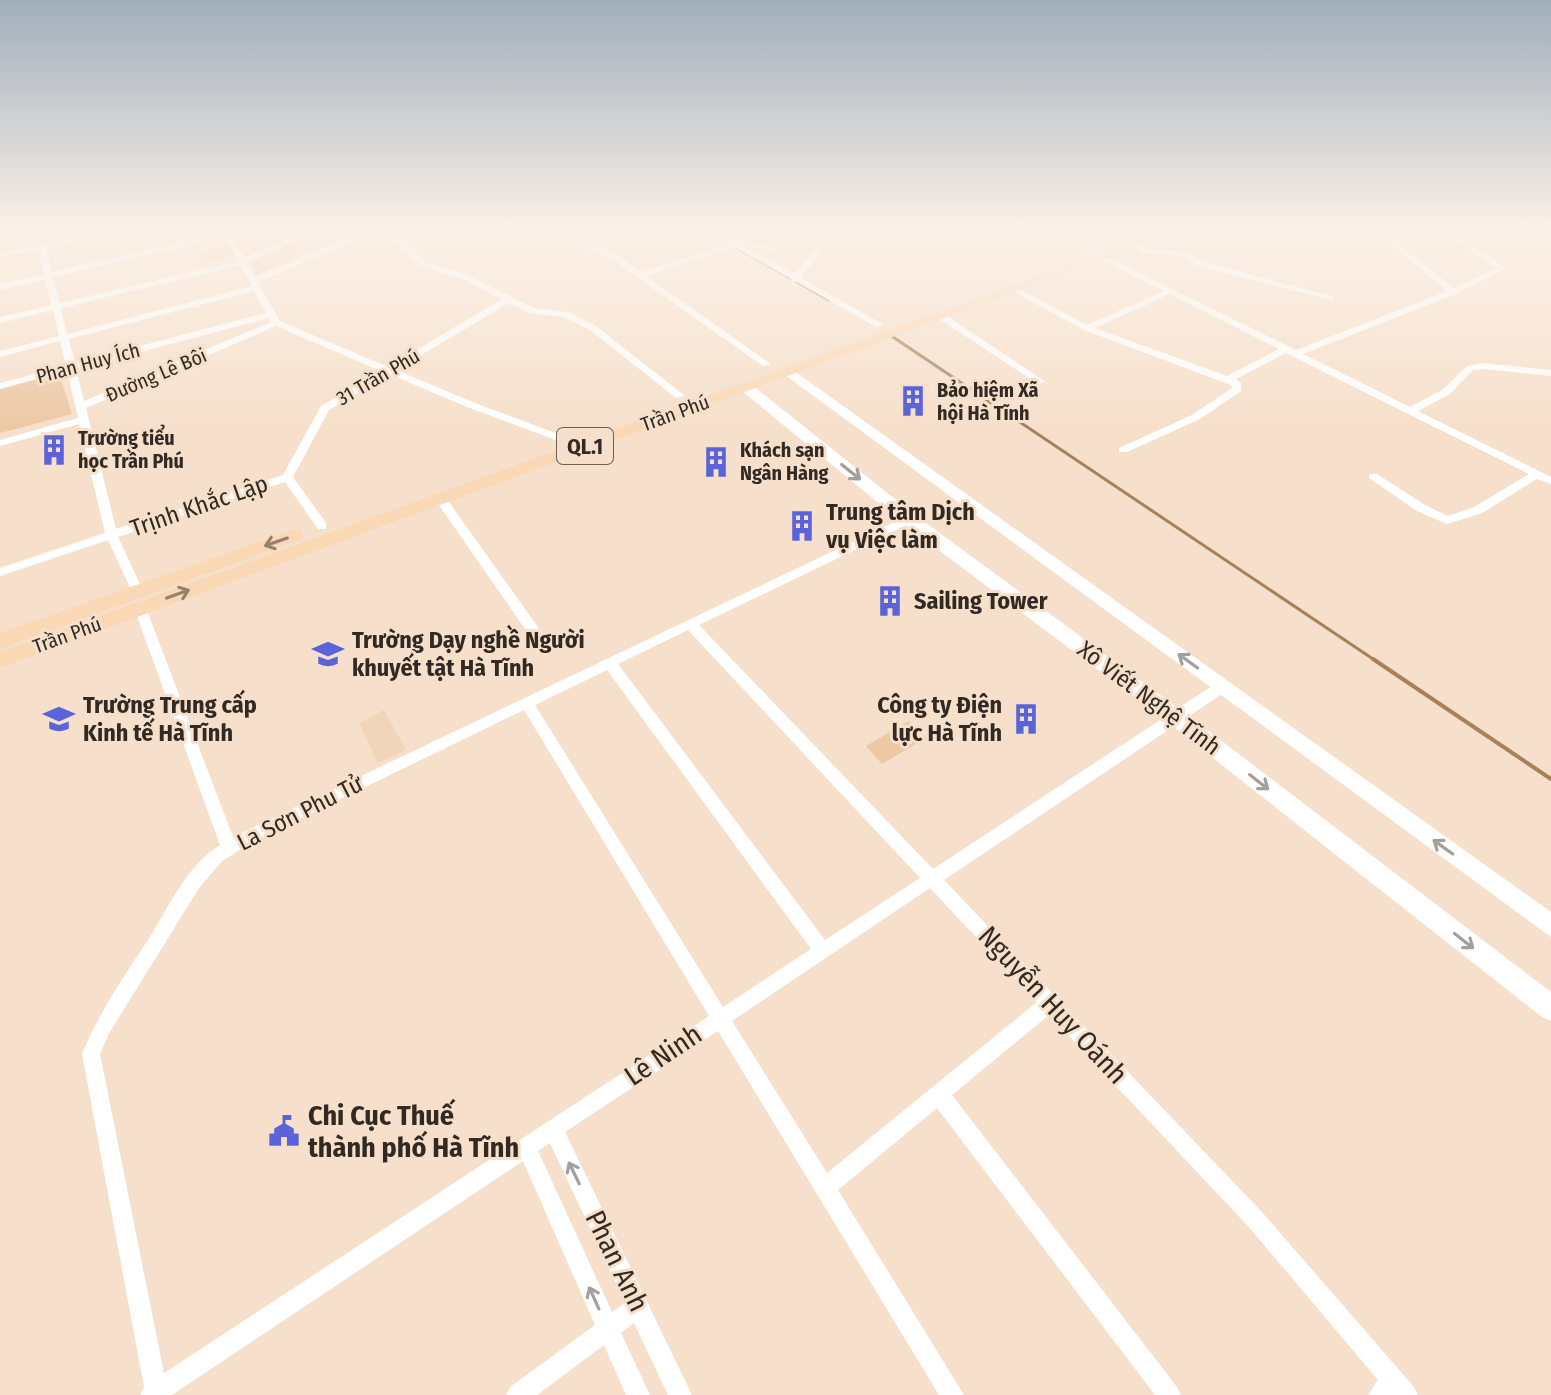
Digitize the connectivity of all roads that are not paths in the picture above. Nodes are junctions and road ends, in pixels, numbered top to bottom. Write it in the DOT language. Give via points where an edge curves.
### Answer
graph roads {
  1 [pos="52,297"];
  2 [pos="92,297"];
  3 [pos="209,297"];
  4 [pos="260,297"];
  5 [pos="505,297"];
  6 [pos="671,297"];
  7 [pos="827,297"];
  8 [pos="963,297"];
  9 [pos="991,297"];
  10 [pos="1028,297"];
  11 [pos="1157,297"];
  12 [pos="1184,297"];
  13 [pos="1439,297"];
  14 [pos="509,299"];
  15 [pos="54,306"];
  16 [pos="941,316"];
  17 [pos="272,319"];
  18 [pos="0,320"];
  19 [pos="879,325"];
  20 [pos="1087,328"];
  21 [pos="62,338"];
  22 [pos="1292,350"];
  23 [pos="0,354"];
  24 [pos="766,364"];
  25 [pos="68,368"];
  26 [pos="388,369"];
  27 [pos="790,372"];
  28 [pos="1551,373"];
  29 [pos="1229,379"];
  30 [pos="1041,382"];
  31 [pos="0,386"];
  32 [pos="747,388"];
  33 [pos="680,396"];
  34 [pos="1410,411"];
  35 [pos="80,414"];
  36 [pos="562,439"];
  37 [pos="0,443"];
  38 [pos="1123,450"];
  39 [pos="1537,474"];
  40 [pos="1373,476"];
  41 [pos="287,477"];
  42 [pos="1551,481"];
  43 [pos="440,498"];
  44 [pos="909,519"];
  45 [pos="322,526"];
  46 [pos="112,536"];
  47 [pos="0,572"];
  48 [pos="138,600"];
  49 [pos="690,624"];
  50 [pos="537,636"];
  51 [pos="0,641"];
  52 [pos="0,660"];
  53 [pos="609,662"];
  54 [pos="1223,686"];
  55 [pos="526,702"];
  56 [pos="1178,719"];
  57 [pos="229,848"];
  58 [pos="933,876"];
  59 [pos="1551,926"];
  60 [pos="822,950"];
  61 [pos="1051,1002"];
  62 [pos="1551,1008"];
  63 [pos="721,1017"];
  64 [pos="939,1094"];
  65 [pos="553,1128"];
  66 [pos="526,1146"];
  67 [pos="824,1188"];
  68 [pos="639,1306"];
  69 [pos="608,1329"];
  70 [pos="1393,1390"];
  71 [pos="155,1394"];
  72 [pos="518,1395"];
  73 [pos="638,1395"];
  74 [pos="680,1395"];
  75 [pos="952,1395"];
  76 [pos="1169,1395"];
  1 -- 15 [label="street"];
  2 -- 15 [label="street"];
  3 -- 21 [label="street"];
  4 -- 17 [label="street"];
  5 -- 14 [label="street"];
  6 -- 24 [label="street"];
  7 -- 19 [label="street"];
  8 -- 19 [label="main road, Trần Phú / QL.1"];
  9 -- 16 [label="main road, Trần Phú / QL.1"];
  10 -- 20 [label="street"];
  11 -- 20 [label="street"];
  12 -- 22 [label="street"];
  13 -- 22 [label="street"];
  14 -- 26 [label="street, 31 Trần Phú"];
  14 -- 33 [label="street" via="541,313 571,316 593,328"];
  15 -- 18 [label="street"];
  15 -- 21 [label="street"];
  16 -- 27 [label="main road, Trần Phú / QL.1"];
  16 -- 30 [label="street"];
  17 -- 25 [label="street, Phan Huy Ích"];
  17 -- 26 [label="street"];
  17 -- 35 [label="street, Đường Lê Bôi"];
  19 -- 24 [label="main road, Trần Phú / QL.1"];
  20 -- 29 [label="street"];
  21 -- 23 [label="street"];
  21 -- 25 [label="street"];
  22 -- 29 [label="street"];
  22 -- 34 [label="street"];
  24 -- 33 [label="main road, Trần Phú / QL.1"];
  25 -- 31 [label="street, Phan Huy Ích"];
  25 -- 35 [label="street"];
  26 -- 36 [label="street"];
  26 -- 41 [label="street, 31 Trần Phú" via="325,408"];
  27 -- 32 [label="main road, Trần Phú / QL.1"];
  54 -- 27 [label="street, one-way"];
  28 -- 34 [label="street" via="1470,368 1446,392"];
  29 -- 38 [label="street" via="1237,389 1229,396"];
  32 -- 43 [label="main road, Trần Phú / QL.1"];
  32 -- 44 [label="street, Xô Viết Nghệ Tĩnh, one-way"];
  33 -- 36 [label="main road, Trần Phú / QL.1"];
  34 -- 39 [label="street"];
  35 -- 37 [label="street, Đường Lê Bôi"];
  35 -- 46 [label="street"];
  36 -- 45 [label="main road, Trần Phú / QL.1"];
  39 -- 40 [label="street" via="1478,510 1447,520"];
  39 -- 42 [label="street"];
  41 -- 45 [label="street"];
  41 -- 46 [label="street, Trịnh Khắc Lập"];
  48 -- 43 [label="main road, Trần Phú / QL.1, one-way"];
  43 -- 50 [label="street"];
  44 -- 49 [label="street, La Sơn Phu Tử"];
  44 -- 56 [label="street, Xô Viết Nghệ Tĩnh"];
  45 -- 48 [label="main road, Trần Phú / QL.1, one-way"];
  46 -- 47 [label="street, Trịnh Khắc Lập"];
  46 -- 48 [label="street"];
  48 -- 51 [label="main road, Trần Phú / QL.1"];
  48 -- 52 [label="main road, Trần Phú / QL.1"];
  48 -- 57 [label="street"];
  49 -- 53 [label="street, La Sơn Phu Tử"];
  49 -- 58 [label="street, Nguyễn Huy Oánh"];
  53 -- 55 [label="street, La Sơn Phu Tử"];
  53 -- 60 [label="street"];
  54 -- 56 [label="street, Lê Ninh"];
  59 -- 54 [label="street, one-way"];
  55 -- 57 [label="street, La Sơn Phu Tử"];
  55 -- 63 [label="street"];
  56 -- 58 [label="street, Lê Ninh"];
  56 -- 62 [label="street, Xô Viết Nghệ Tĩnh, one-way"];
  57 -- 71 [label="street, La Sơn Phu Tử" via="193,883 101,1029 91,1054"];
  58 -- 60 [label="street, Lê Ninh"];
  58 -- 61 [label="street, Nguyễn Huy Oánh"];
  60 -- 63 [label="street, Lê Ninh"];
  61 -- 64 [label="street"];
  61 -- 70 [label="street, Nguyễn Huy Oánh" via="1255,1219"];
  63 -- 65 [label="street, Lê Ninh"];
  63 -- 67 [label="street"];
  64 -- 67 [label="street"];
  64 -- 76 [label="street"];
  65 -- 66 [label="street, Lê Ninh"];
  68 -- 65 [label="street, Phan Anh, one-way"];
  69 -- 66 [label="street, Phan Anh, one-way"];
  66 -- 71 [label="street, Lê Ninh"];
  67 -- 75 [label="street"];
  68 -- 69 [label="street"];
  68 -- 74 [label="street, Phan Anh"];
  69 -- 72 [label="street"];
  69 -- 73 [label="street, Phan Anh"];
}
